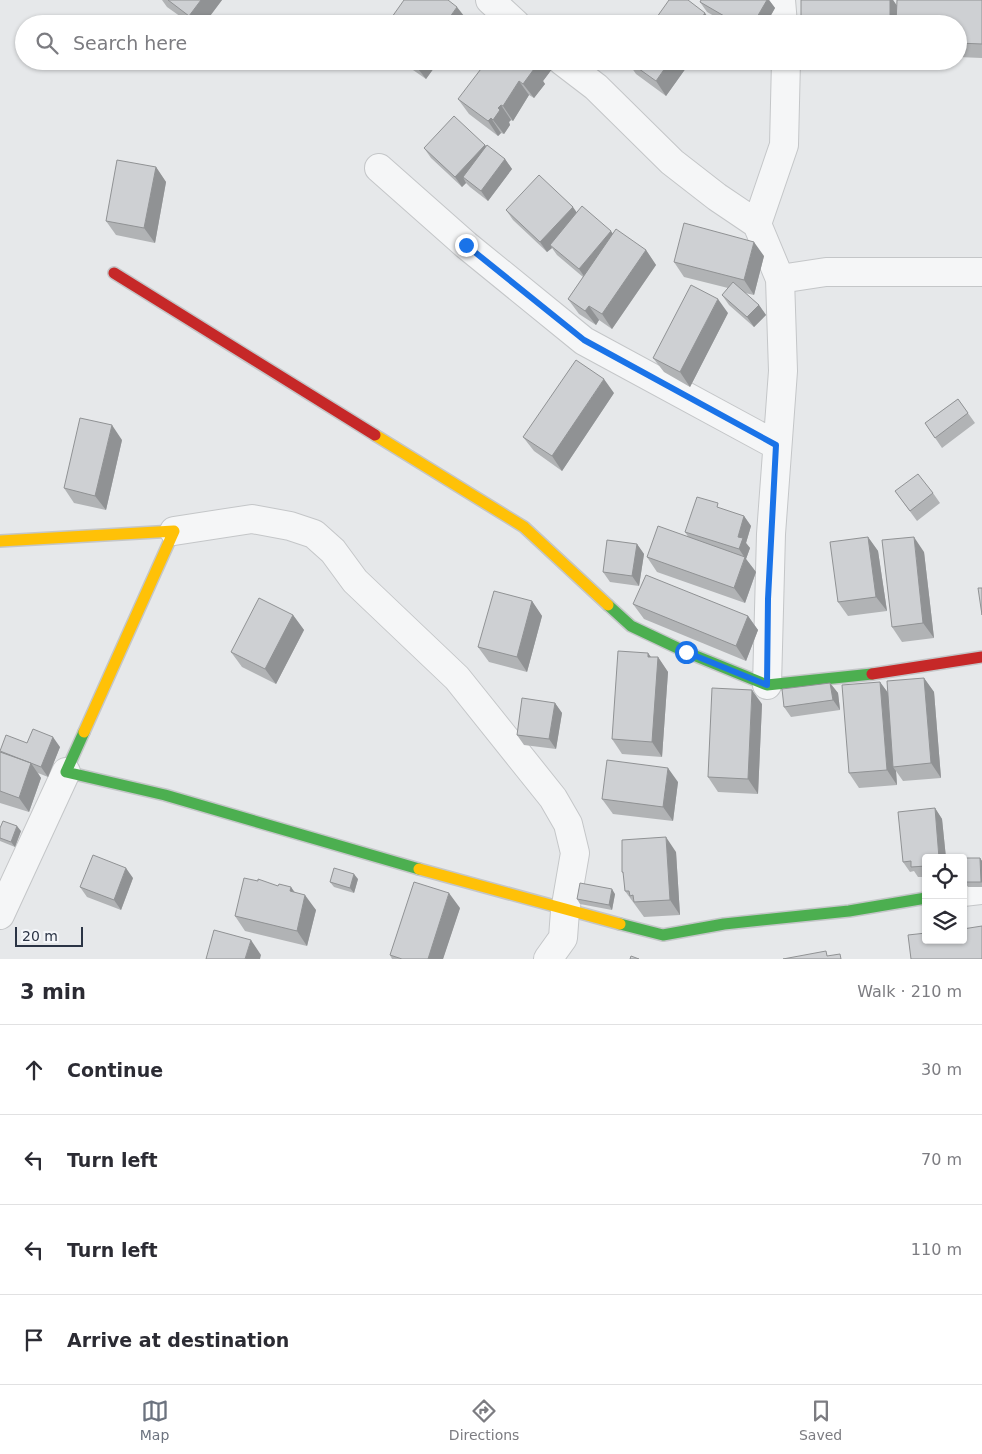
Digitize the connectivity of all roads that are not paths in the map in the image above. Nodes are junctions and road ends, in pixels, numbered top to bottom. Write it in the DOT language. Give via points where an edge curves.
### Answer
graph roads {
  1 [pos="490,0"];
  2 [pos="781,0"];
  3 [pos="506,15"];
  4 [pos="782,15"];
  5 [pos="574,70"];
  6 [pos="786,70"];
  7 [pos="379,168"];
  8 [pos="757,224"];
  9 [pos="114,272"];
  10 [pos="982,272"];
  11 [pos="780,279"];
  12 [pos="776,445"];
  13 [pos="174,531"];
  14 [pos="0,541"];
  15 [pos="982,657"];
  16 [pos="767,685"];
  17 [pos="66,772"];
  18 [pos="982,890"];
  19 [pos="967,892"];
  20 [pos="922,899"];
  21 [pos="565,911"];
  22 [pos="0,915"];
  23 [pos="548,959"];
  1 -- 3 [label="street"];
  2 -- 4 [label="street"];
  5 -- 8 [label="street" via="596,87 672,162"];
  6 -- 8 [label="street" via="784,145"];
  7 -- 12 [label="street" via="466,245 584,340"];
  8 -- 11 [label="street"];
  9 -- 16 [label="street" via="524,527 631,626"];
  10 -- 11 [label="street" via="826,272"];
  11 -- 12 [label="street" via="782,370"];
  12 -- 16 [label="street"];
  13 -- 14 [label="street"];
  13 -- 17 [label="street"];
  13 -- 21 [label="street" via="252,519 314,534 333,551 355,581 457,678 553,798 568,824 575,853"];
  15 -- 16 [label="street" via="840,679"];
  17 -- 21 [label="street" via="165,795"];
  17 -- 22 [label="street"];
  18 -- 19 [label="street"];
  20 -- 21 [label="street" via="663,935"];
  21 -- 23 [label="street" via="563,938"];
}
